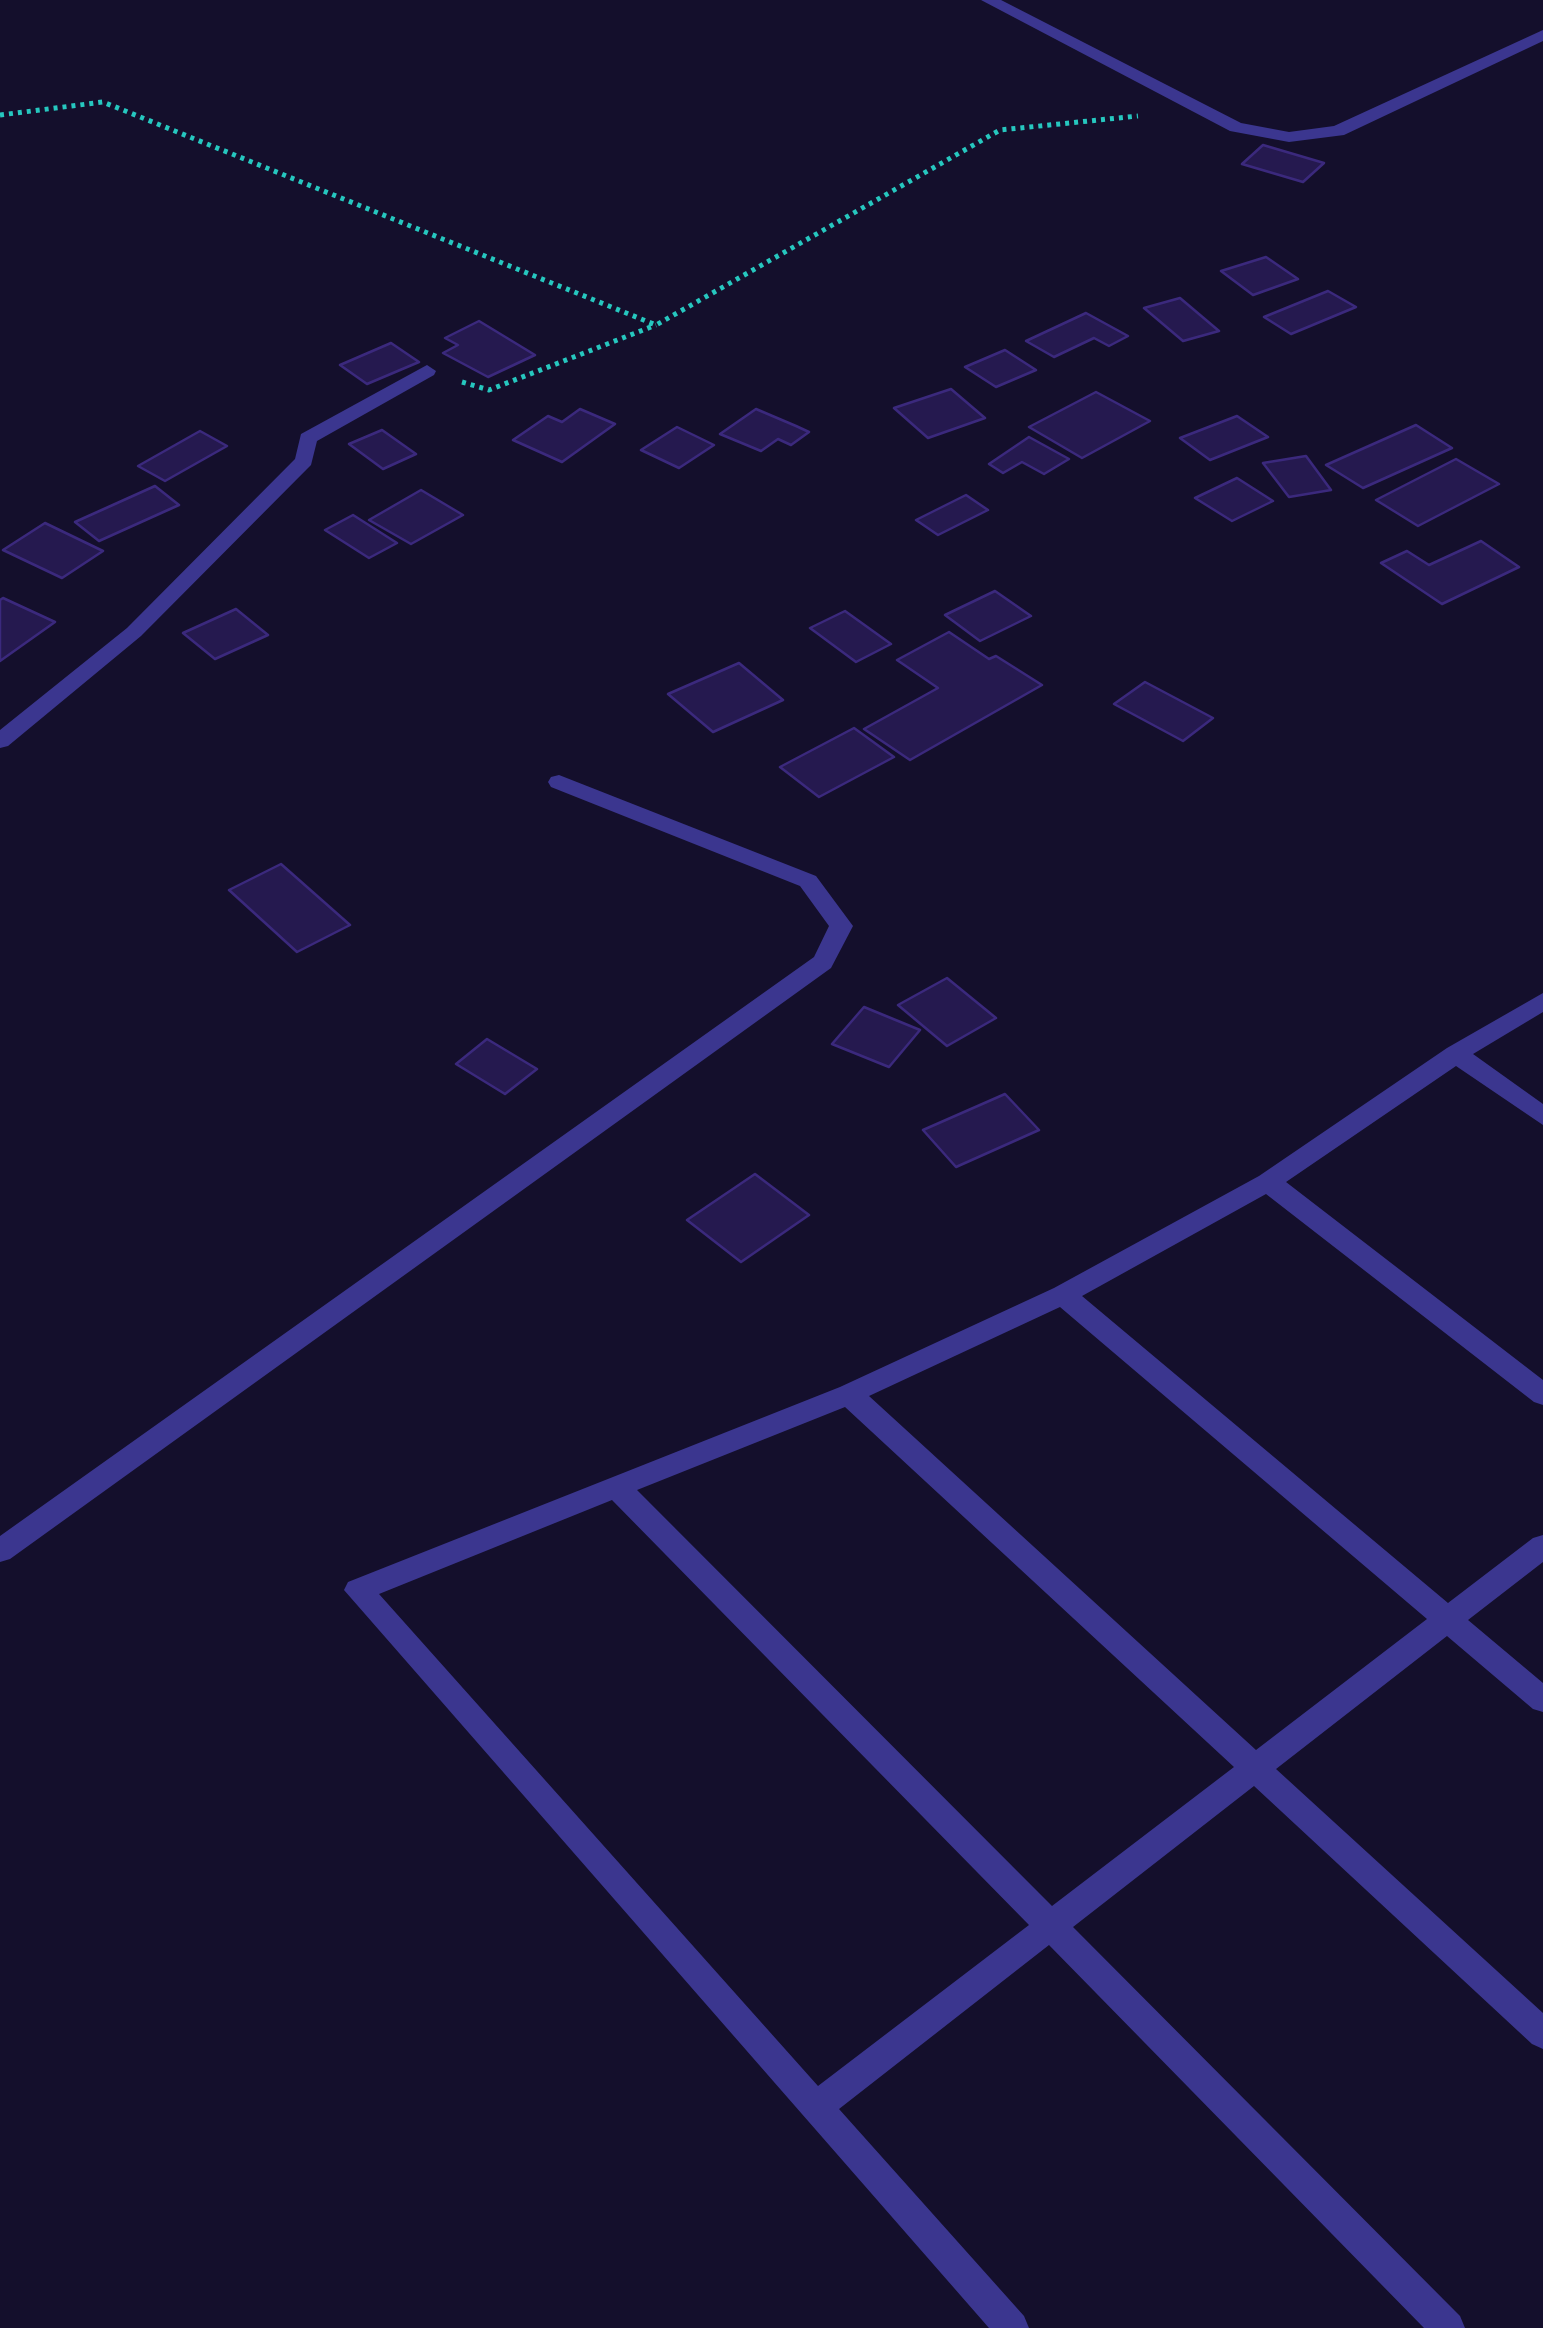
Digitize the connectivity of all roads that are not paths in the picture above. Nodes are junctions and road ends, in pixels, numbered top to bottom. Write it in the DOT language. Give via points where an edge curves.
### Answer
graph roads {
  1 [pos="988,0"];
  2 [pos="1543,35"];
  3 [pos="427,371"];
  4 [pos="0,742"];
  5 [pos="559,782"];
  6 [pos="1543,1001"];
  7 [pos="1456,1054"];
  8 [pos="1543,1116"];
  9 [pos="1268,1182"];
  10 [pos="1064,1295"];
  11 [pos="849,1394"];
  12 [pos="1543,1396"];
  13 [pos="616,1486"];
  14 [pos="1543,1546"];
  15 [pos="0,1551"];
  16 [pos="1448,1620"];
  17 [pos="1543,1700"];
  18 [pos="1255,1768"];
  19 [pos="1051,1925"];
  20 [pos="1543,2034"];
  21 [pos="816,2107"];
  22 [pos="1012,2328"];
  23 [pos="1448,2328"];
  1 -- 2 [label="street" via="1236,127 1290,137 1338,130"];
  3 -- 4 [label="street" via="308,438 304,461 134,632"];
  5 -- 15 [label="street" via="808,882 841,926 823,962"];
  6 -- 7 [label="street"];
  7 -- 8 [label="street"];
  7 -- 9 [label="street"];
  9 -- 10 [label="street"];
  9 -- 12 [label="street"];
  10 -- 11 [label="street"];
  10 -- 16 [label="street"];
  11 -- 13 [label="street"];
  11 -- 18 [label="street"];
  13 -- 19 [label="street"];
  13 -- 21 [label="street" via="358,1590"];
  14 -- 16 [label="street"];
  16 -- 17 [label="street"];
  16 -- 18 [label="street"];
  18 -- 19 [label="street"];
  18 -- 20 [label="street"];
  19 -- 21 [label="street"];
  19 -- 23 [label="street"];
  21 -- 22 [label="street"];
}
